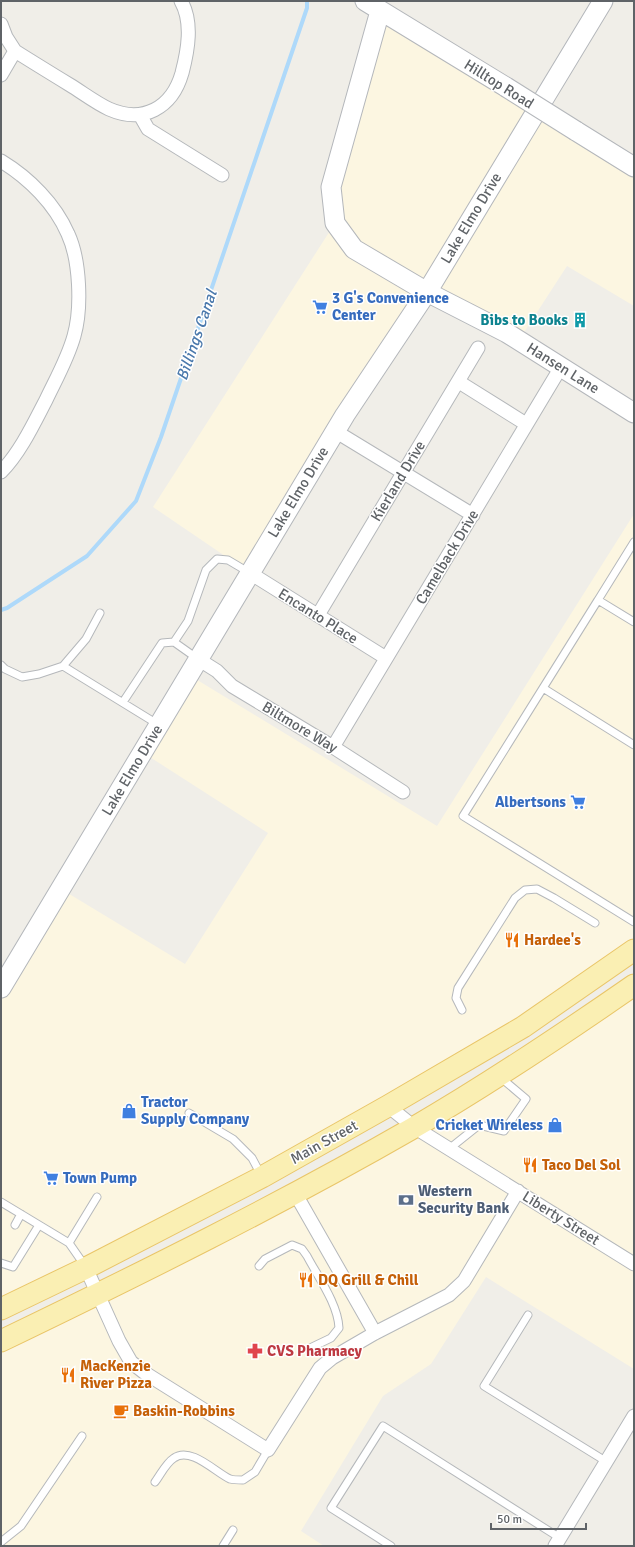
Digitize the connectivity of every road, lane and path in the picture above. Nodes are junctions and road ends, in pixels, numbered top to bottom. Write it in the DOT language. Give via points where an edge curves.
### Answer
graph roads {
  1 [pos="181,1"];
  2 [pos="603,1"];
  3 [pos="372,6"];
  4 [pos="1,24"];
  5 [pos="16,51"];
  6 [pos="1,74"];
  7 [pos="140,115"];
  8 [pos="1,161"];
  9 [pos="634,167"];
  10 [pos="222,175"];
  11 [pos="428,292"];
  12 [pos="478,348"];
  13 [pos="561,367"];
  14 [pos="459,382"];
  15 [pos="634,413"];
  16 [pos="526,424"];
  17 [pos="335,431"];
  18 [pos="1,472"];
  19 [pos="403,472"];
  20 [pos="473,515"];
  21 [pos="634,542"];
  22 [pos="250,573"];
  23 [pos="598,600"];
  24 [pos="100,613"];
  25 [pos="318,615"];
  26 [pos="634,622"];
  27 [pos="174,642"];
  28 [pos="386,658"];
  29 [pos="198,659"];
  30 [pos="1,665"];
  31 [pos="63,666"];
  32 [pos="543,688"];
  33 [pos="123,702"];
  34 [pos="159,725"];
  35 [pos="634,745"];
  36 [pos="333,747"];
  37 [pos="404,792"];
  38 [pos="634,922"];
  39 [pos="595,923"];
  40 [pos="634,950"];
  41 [pos="634,985"];
  42 [pos="1,987"];
  43 [pos="462,1010"];
  44 [pos="499,1076"];
  45 [pos="388,1106"];
  46 [pos="189,1113"];
  47 [pos="414,1127"];
  48 [pos="449,1149"];
  49 [pos="262,1177"];
  50 [pos="518,1191"];
  51 [pos="295,1193"];
  52 [pos="97,1197"];
  53 [pos="2,1204"];
  54 [pos="21,1214"];
  55 [pos="15,1225"];
  56 [pos="39,1225"];
  57 [pos="68,1244"];
  58 [pos="633,1261"];
  59 [pos="1,1263"];
  60 [pos="259,1266"];
  61 [pos="86,1268"];
  62 [pos="98,1294"];
  63 [pos="1,1309"];
  64 [pos="528,1314"];
  65 [pos="375,1333"];
  66 [pos="1,1341"];
  67 [pos="308,1349"];
  68 [pos="634,1416"];
  69 [pos="82,1436"];
  70 [pos="268,1450"];
  71 [pos="607,1462"];
  72 [pos="155,1482"];
  73 [pos="233,1530"];
  74 [pos="1,1542"];
  75 [pos="558,1542"];
  76 [pos="223,1546"];
  77 [pos="391,1546"];
  1 -- 7 [label="street" via="186,9 188,30 179,82 164,104 152,112"];
  2 -- 11 [label="main road, Lake Elmo Drive"];
  3 -- 9 [label="main road, Hilltop Road, bridge"];
  3 -- 11 [label="main road, Hansen Lane" via="331,187 335,223 354,248"];
  4 -- 5 [label="street"];
  5 -- 6 [label="street"];
  5 -- 7 [label="street" via="109,109 126,115"];
  7 -- 10 [label="street" via="148,129"];
  8 -- 18 [label="street" via="34,187 54,208 69,234 77,266 79,300 74,335 64,363 32,426"];
  11 -- 13 [label="main road, Hansen Lane" via="507,333"];
  11 -- 17 [label="main road, Lake Elmo Drive"];
  12 -- 14 [label="street, Kierland Drive"];
  13 -- 15 [label="main road, Hansen Lane"];
  13 -- 16 [label="street, Camelback Drive"];
  14 -- 16 [label="street"];
  14 -- 19 [label="street, Kierland Drive"];
  16 -- 20 [label="street, Camelback Drive"];
  17 -- 19 [label="street"];
  17 -- 22 [label="main road, Lake Elmo Drive"];
  19 -- 20 [label="street"];
  19 -- 25 [label="street, Kierland Drive"];
  20 -- 28 [label="street, Camelback Drive"];
  21 -- 23 [label="lane"];
  22 -- 25 [label="street, Encanto Place"];
  22 -- 27 [label="lane" via="228,560 217,559 206,570 188,621"];
  22 -- 29 [label="main road, Lake Elmo Drive"];
  23 -- 26 [label="lane"];
  23 -- 32 [label="lane"];
  24 -- 31 [label="lane" via="86,639"];
  25 -- 28 [label="street, Encanto Place"];
  27 -- 29 [label="lane"];
  27 -- 33 [label="lane" via="162,643"];
  28 -- 36 [label="street, Camelback Drive"];
  29 -- 34 [label="main road, Lake Elmo Drive"];
  29 -- 36 [label="street, Biltmore Way" via="218,671 232,686"];
  30 -- 31 [label="lane" via="22,677"];
  31 -- 33 [label="lane"];
  32 -- 35 [label="lane"];
  32 -- 38 [label="lane" via="463,816"];
  33 -- 34 [label="lane"];
  34 -- 42 [label="main road, Lake Elmo Drive"];
  36 -- 37 [label="street, Biltmore Way"];
  39 -- 43 [label="lane" via="537,889 525,890 514,898 458,988 456,998"];
  40 -- 45 [label="main road, Main Street" via="523,1027"];
  41 -- 44 [label="main road, Main Street"];
  44 -- 47 [label="main road, Main Street"];
  44 -- 48 [label="lane" via="526,1098 504,1131 479,1125"];
  45 -- 47 [label="street, Liberty Street"];
  45 -- 49 [label="main road, Main Street"];
  46 -- 49 [label="lane" via="233,1139 252,1158"];
  47 -- 48 [label="street, Liberty Street"];
  47 -- 51 [label="main road, Main Street"];
  48 -- 50 [label="street, Liberty Street"];
  49 -- 61 [label="main road, Main Street"];
  50 -- 58 [label="street, Liberty Street"];
  50 -- 65 [label="street" via="464,1281 449,1295"];
  51 -- 62 [label="main road, Main Street"];
  51 -- 65 [label="street"];
  52 -- 57 [label="lane"];
  53 -- 54 [label="lane"];
  54 -- 55 [label="lane"];
  54 -- 56 [label="lane"];
  56 -- 57 [label="lane"];
  56 -- 59 [label="lane" via="13,1267"];
  57 -- 61 [label="lane"];
  60 -- 67 [label="lane" via="265,1259 292,1245 302,1249 307,1256 331,1301 339,1328 331,1338"];
  61 -- 62 [label="street"];
  61 -- 63 [label="main road, Main Street"];
  62 -- 66 [label="main road, Main Street"];
  62 -- 70 [label="street" via="131,1362 145,1374"];
  64 -- 71 [label="lane" via="484,1386"];
  65 -- 70 [label="street" via="320,1368"];
  68 -- 71 [label="street"];
  69 -- 74 [label="lane" via="21,1526"];
  70 -- 72 [label="lane" via="255,1472 243,1480 231,1479 188,1455 175,1457"];
  71 -- 75 [label="street"];
  73 -- 76 [label="lane"];
  75 -- 77 [label="lane" via="383,1426 331,1508"];
}
